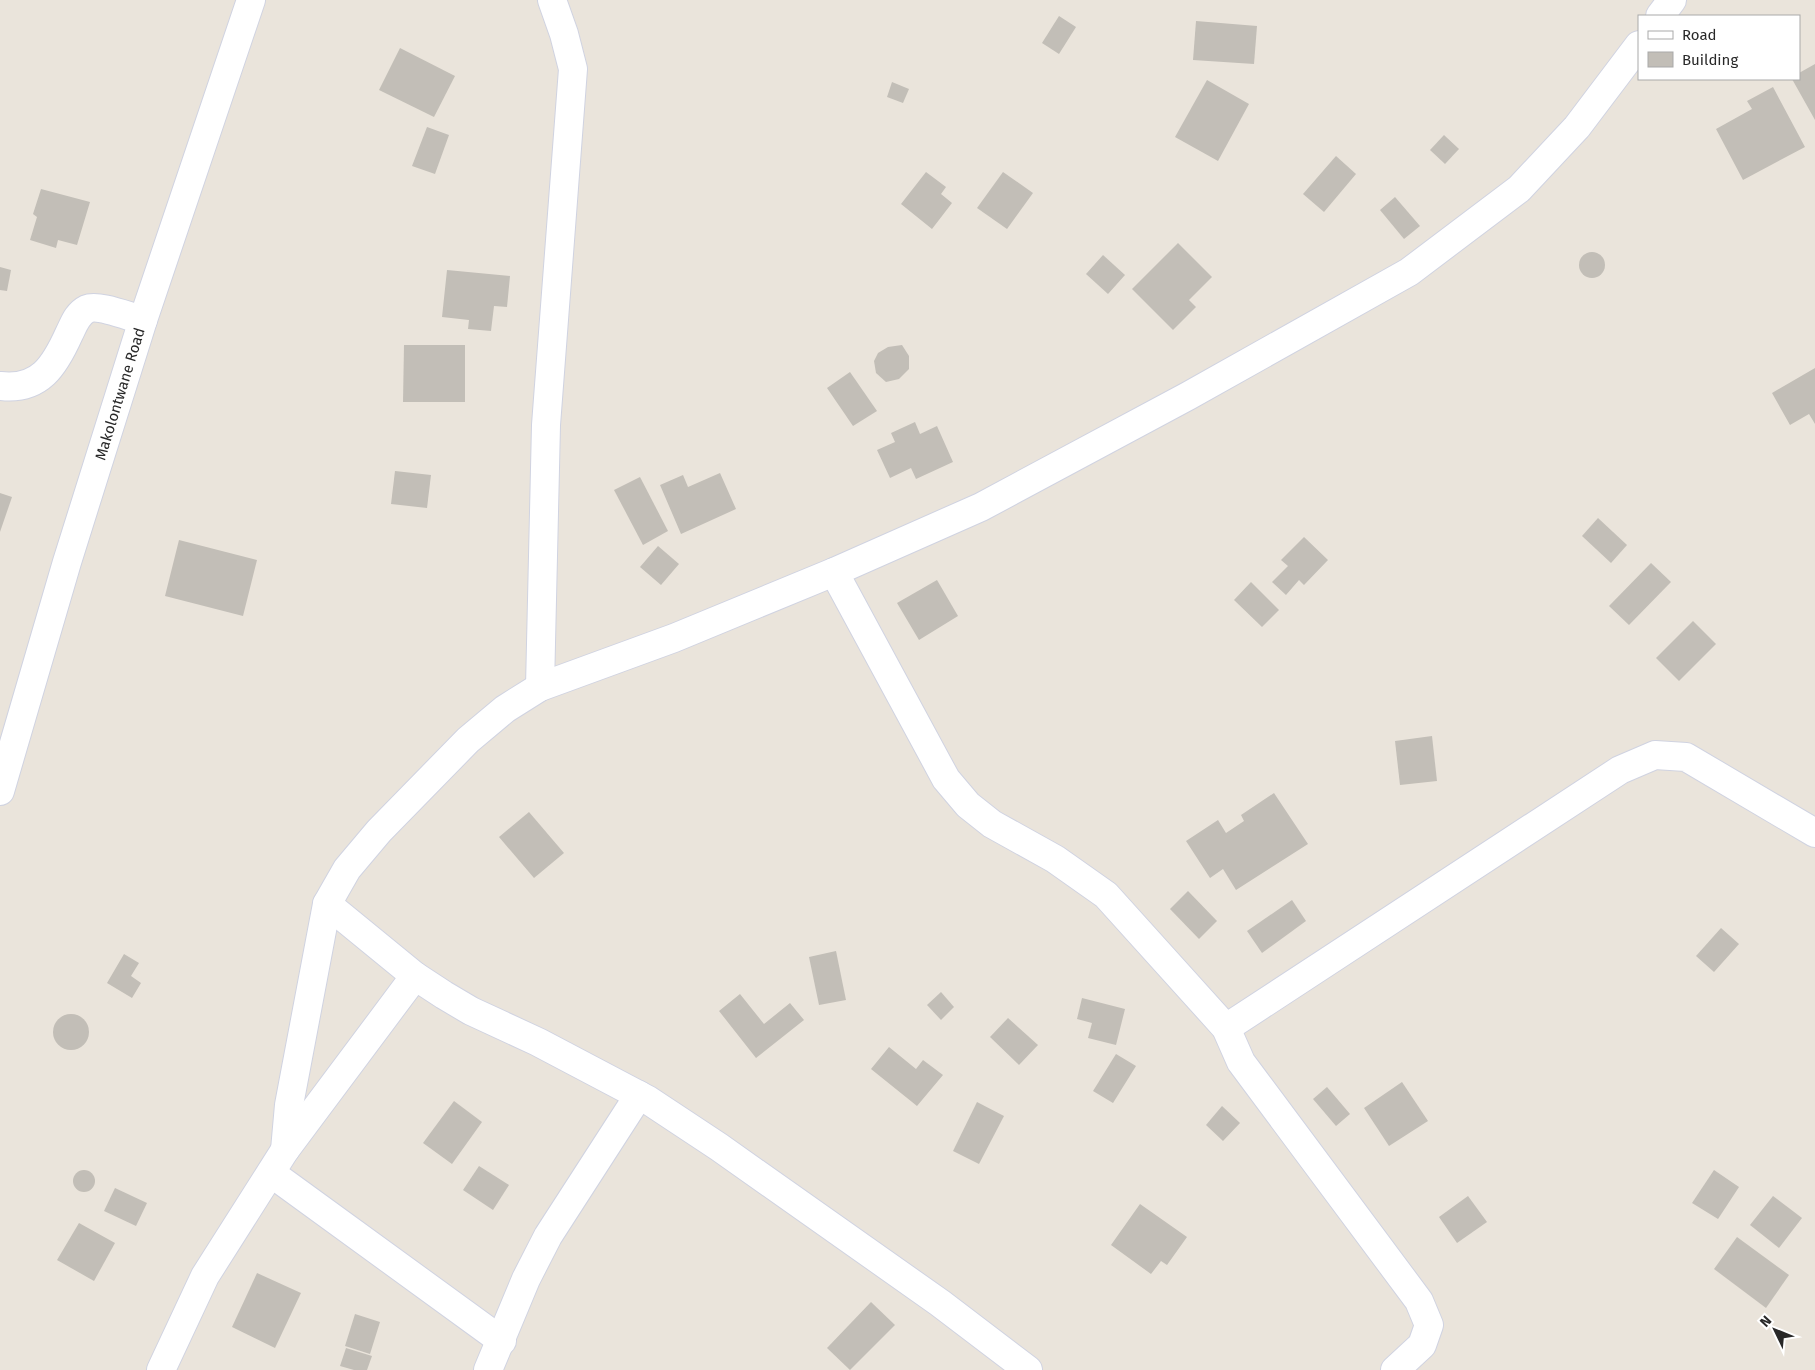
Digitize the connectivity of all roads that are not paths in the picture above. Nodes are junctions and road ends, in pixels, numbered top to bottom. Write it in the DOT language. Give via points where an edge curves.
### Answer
graph roads {
  1 [pos="251,0"];
  2 [pos="552,0"];
  3 [pos="1672,0"];
  4 [pos="1661,15"];
  5 [pos="1638,45"];
  6 [pos="142,320"];
  7 [pos="0,386"];
  8 [pos="834,572"];
  9 [pos="540,687"];
  10 [pos="0,791"];
  11 [pos="1815,833"];
  12 [pos="327,904"];
  13 [pos="415,976"];
  14 [pos="1226,1028"];
  15 [pos="639,1096"];
  16 [pos="285,1150"];
  17 [pos="271,1172"];
  18 [pos="502,1340"];
  19 [pos="170,1367"];
  20 [pos="488,1370"];
  21 [pos="1028,1370"];
  22 [pos="1395,1370"];
  1 -- 6 [label="street, Makolontwane Road"];
  2 -- 9 [label="street" via="573,69 546,425"];
  3 -- 4 [label="street"];
  5 -- 8 [label="street" via="1577,127 1519,189 1409,272 981,507"];
  6 -- 7 [label="street" via="88,308 77,317 51,368 35,381 14,388"];
  6 -- 10 [label="street, Makolontwane Road"];
  8 -- 9 [label="street" via="674,638"];
  8 -- 14 [label="street" via="946,779 968,805 992,824 1055,859 1106,895"];
  9 -- 12 [label="street" via="505,709 468,740 347,869"];
  11 -- 14 [label="street" via="1686,758 1655,755 1620,770"];
  12 -- 13 [label="street"];
  12 -- 16 [label="street" via="289,1105"];
  13 -- 15 [label="street" via="472,1011"];
  13 -- 16 [label="street"];
  14 -- 22 [label="street" via="1241,1062 1418,1301 1428,1325 1422,1345"];
  15 -- 18 [label="street" via="548,1236 526,1278"];
  15 -- 21 [label="street" via="794,1199"];
  16 -- 17 [label="street"];
  17 -- 18 [label="street"];
  17 -- 19 [label="street" via="205,1276"];
  18 -- 20 [label="street"];
}
